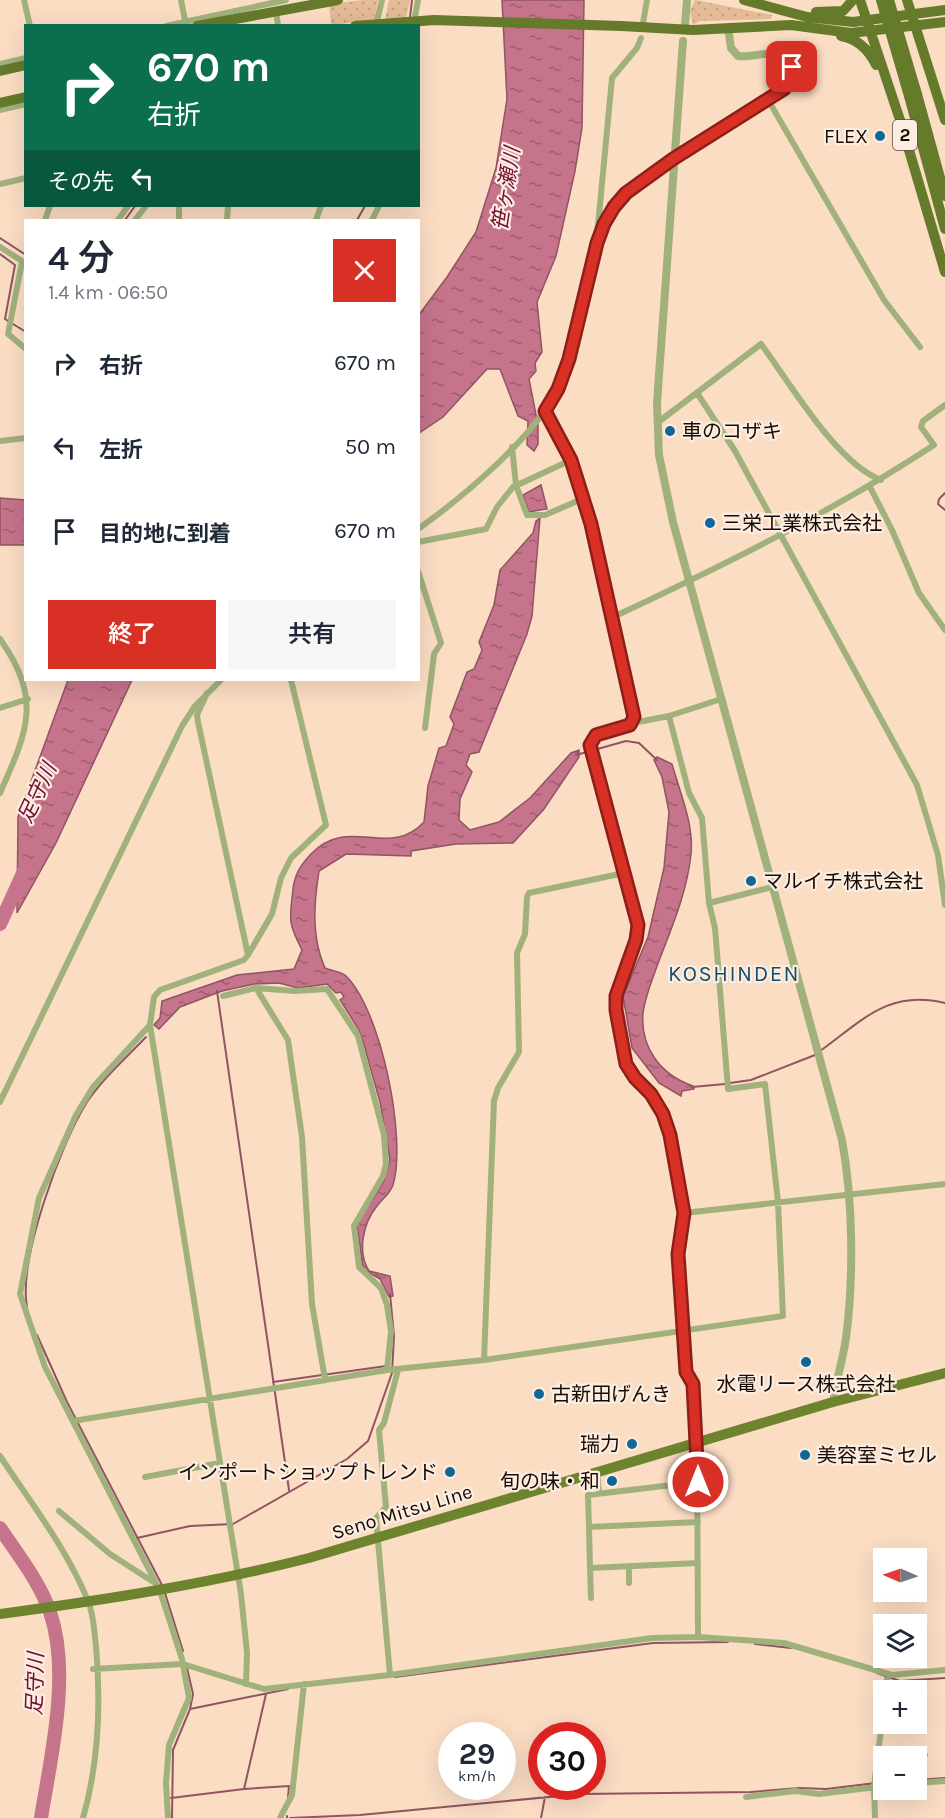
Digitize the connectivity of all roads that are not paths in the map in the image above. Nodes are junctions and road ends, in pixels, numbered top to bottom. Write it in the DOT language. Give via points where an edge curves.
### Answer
graph roads {
  1 [pos="24,0"];
  2 [pos="181,0"];
  3 [pos="286,0"];
  4 [pos="338,0"];
  5 [pos="382,0"];
  6 [pos="418,0"];
  7 [pos="647,0"];
  8 [pos="687,0"];
  9 [pos="744,0"];
  10 [pos="853,0"];
  11 [pos="860,0"];
  12 [pos="881,0"];
  13 [pos="889,0"];
  14 [pos="907,0"];
  15 [pos="274,1"];
  16 [pos="763,4"];
  17 [pos="945,10"];
  18 [pos="866,21"];
  19 [pos="915,21"];
  20 [pos="945,22"];
  21 [pos="186,23"];
  22 [pos="643,23"];
  23 [pos="30,24"];
  24 [pos="208,24"];
  25 [pos="278,24"];
  26 [pos="375,24"];
  27 [pos="376,24"];
  28 [pos="414,24"];
  29 [pos="685,25"];
  30 [pos="807,26"];
  31 [pos="728,28"];
  32 [pos="870,32"];
  33 [pos="641,38"];
  34 [pos="683,41"];
  35 [pos="24,58"];
  36 [pos="0,64"];
  37 [pos="24,65"];
  38 [pos="0,71"];
  39 [pos="913,95"];
  40 [pos="24,97"];
  41 [pos="767,98"];
  42 [pos="0,102"];
  43 [pos="24,104"];
  44 [pos="0,110"];
  45 [pos="945,120"];
  46 [pos="901,123"];
  47 [pos="673,159"];
  48 [pos="24,178"];
  49 [pos="0,184"];
  50 [pos="945,196"];
  51 [pos="145,207"];
  52 [pos="136,219"];
  53 [pos="945,229"];
  54 [pos="597,243"];
  55 [pos="0,247"];
  56 [pos="24,263"];
  57 [pos="945,272"];
  58 [pos="24,347"];
  59 [pos="920,347"];
  60 [pos="697,393"];
  61 [pos="945,405"];
  62 [pos="545,411"];
  63 [pos="657,423"];
  64 [pos="24,438"];
  65 [pos="0,441"];
  66 [pos="514,445"];
  67 [pos="571,460"];
  68 [pos="881,480"];
  69 [pos="516,485"];
  70 [pos="870,487"];
  71 [pos="582,499"];
  72 [pos="420,528"];
  73 [pos="781,535"];
  74 [pos="420,542"];
  75 [pos="420,577"];
  76 [pos="689,582"];
  77 [pos="611,618"];
  78 [pos="945,630"];
  79 [pos="0,639"];
  80 [pos="220,681"];
  81 [pos="291,681"];
  82 [pos="207,692"];
  83 [pos="28,699"];
  84 [pos="721,699"];
  85 [pos="0,708"];
  86 [pos="669,716"];
  87 [pos="633,723"];
  88 [pos="425,728"];
  89 [pos="0,793"];
  90 [pos="624,873"];
  91 [pos="772,887"];
  92 [pos="709,903"];
  93 [pos="945,905"];
  94 [pos="248,955"];
  95 [pos="256,988"];
  96 [pos="223,996"];
  97 [pos="150,1025"];
  98 [pos="0,1102"];
  99 [pos="945,1184"];
  100 [pos="850,1193"];
  101 [pos="778,1202"];
  102 [pos="684,1213"];
  103 [pos="684,1330"];
  104 [pos="484,1360"];
  105 [pos="391,1368"];
  106 [pos="945,1373"];
  107 [pos="324,1376"];
  108 [pos="209,1398"];
  109 [pos="833,1402"];
  110 [pos="75,1420"];
  111 [pos="697,1442"];
  112 [pos="0,1456"];
  113 [pos="220,1463"];
  114 [pos="597,1472"];
  115 [pos="145,1477"];
  116 [pos="698,1482"];
  117 [pos="599,1493"];
  118 [pos="59,1510"];
  119 [pos="698,1522"];
  120 [pos="589,1527"];
  121 [pos="377,1538"];
  122 [pos="698,1563"];
  123 [pos="629,1566"];
  124 [pos="590,1568"];
  125 [pos="237,1576"];
  126 [pos="629,1583"];
  127 [pos="161,1589"];
  128 [pos="591,1598"];
  129 [pos="85,1603"];
  130 [pos="0,1614"];
  131 [pos="698,1637"];
  132 [pos="186,1665"];
  133 [pos="95,1668"];
  134 [pos="945,1670"];
  135 [pos="390,1675"];
  136 [pos="887,1677"];
  137 [pos="887,1680"];
  138 [pos="246,1684"];
  139 [pos="304,1686"];
  140 [pos="945,1778"];
  141 [pos="927,1781"];
  142 [pos="873,1784"];
  143 [pos="746,1797"];
  144 [pos="874,1800"];
  145 [pos="83,1818"];
  146 [pos="168,1818"];
  147 [pos="280,1818"];
  148 [pos="875,1818"];
  1 -- 23 [label="street"];
  2 -- 21 [label="street"];
  3 -- 15 [label="street"];
  4 -- 24 [label="highway, bridge"];
  5 -- 27 [label="street"];
  6 -- 28 [label="street"];
  7 -- 22 [label="street"];
  8 -- 29 [label="street"];
  9 -- 16 [label="highway"];
  10 -- 16 [label="highway" via="838,13"];
  11 -- 18 [label="highway, 2"];
  12 -- 39 [label="highway, 2, bridge"];
  13 -- 39 [label="highway, 2, bridge"];
  14 -- 19 [label="highway, 2"];
  15 -- 21 [label="street"];
  15 -- 25 [label="street"];
  16 -- 18 [label="highway" via="807,17"];
  17 -- 19 [label="highway"];
  18 -- 19 [label="highway"];
  18 -- 32 [label="highway, 2"];
  19 -- 20 [label="highway"];
  19 -- 32 [label="highway"];
  19 -- 45 [label="highway, 2"];
  26 -- 31 [label="highway, bridge" via="470,20 693,30"];
  30 -- 31 [label="highway"];
  30 -- 32 [label="highway"];
  30 -- 46 [label="highway" via="819,33 854,40 871,54"];
  31 -- 41 [label="street" via="730,48 738,56 780,54 792,67 790,82"];
  32 -- 46 [label="highway, 2"];
  33 -- 54 [label="street" via="612,78"];
  34 -- 47 [label="street"];
  35 -- 36 [label="street"];
  37 -- 38 [label="highway"];
  39 -- 50 [label="highway, 2"];
  39 -- 53 [label="highway, 2"];
  40 -- 42 [label="highway"];
  41 -- 47 [label="street"];
  41 -- 59 [label="street" via="884,300"];
  43 -- 44 [label="street"];
  46 -- 57 [label="highway, 2"];
  47 -- 54 [label="street" via="626,193 604,224"];
  47 -- 63 [label="street"];
  48 -- 49 [label="street"];
  51 -- 52 [label="street"];
  54 -- 62 [label="street" via="569,359"];
  55 -- 56 [label="street"];
  56 -- 58 [label="street" via="8,334"];
  60 -- 63 [label="street"];
  60 -- 68 [label="street" via="761,344 843,454 867,475"];
  60 -- 73 [label="street" via="735,451"];
  61 -- 68 [label="street" via="923,421 921,427 934,445"];
  62 -- 66 [label="street"];
  62 -- 67 [label="street"];
  63 -- 76 [label="street" via="665,490"];
  64 -- 65 [label="street"];
  66 -- 69 [label="street"];
  66 -- 72 [label="street" via="451,505"];
  67 -- 69 [label="street"];
  67 -- 71 [label="street"];
  68 -- 70 [label="street"];
  69 -- 71 [label="street" via="527,515 538,515"];
  69 -- 74 [label="street" via="502,499 486,529"];
  70 -- 73 [label="street"];
  70 -- 78 [label="street" via="919,593"];
  71 -- 77 [label="street"];
  73 -- 76 [label="street"];
  73 -- 93 [label="street" via="917,785 938,855"];
  75 -- 88 [label="street" via="441,643 434,654"];
  76 -- 77 [label="street"];
  76 -- 84 [label="street"];
  77 -- 87 [label="street"];
  79 -- 83 [label="street"];
  80 -- 82 [label="street"];
  81 -- 94 [label="street" via="326,825 291,858 281,878 272,914"];
  82 -- 94 [label="street" via="198,722"];
  82 -- 98 [label="street" via="182,726 162,764"];
  83 -- 85 [label="street"];
  83 -- 89 [label="street" via="27,726"];
  84 -- 86 [label="street"];
  84 -- 91 [label="street"];
  86 -- 87 [label="street"];
  86 -- 92 [label="street" via="689,793 702,818"];
  87 -- 90 [label="street" via="596,735 590,745"];
  90 -- 102 [label="street" via="638,925 616,996 621,1038 626,1064 663,1114"];
  90 -- 104 [label="street" via="529,892 527,897 525,934 517,953 519,1052 494,1101"];
  91 -- 92 [label="street"];
  91 -- 100 [label="street" via="842,1140"];
  92 -- 101 [label="street" via="728,1089 765,1084"];
  94 -- 97 [label="street" via="160,990 154,997"];
  95 -- 96 [label="street"];
  95 -- 105 [label="street" via="327,989 360,1043 380,1114 386,1164 356,1222 356,1244 359,1267 381,1288 387,1305"];
  95 -- 107 [label="street" via="288,1041 302,1137 312,1304"];
  97 -- 108 [label="street"];
  97 -- 110 [label="street" via="93,1088 76,1114 39,1198 22,1280 23,1308 45,1367"];
  99 -- 100 [label="street"];
  100 -- 101 [label="street"];
  100 -- 109 [label="street" via="846,1338"];
  101 -- 102 [label="street"];
  101 -- 103 [label="street" via="783,1316"];
  102 -- 103 [label="street" via="678,1254"];
  103 -- 104 [label="street"];
  103 -- 111 [label="street"];
  104 -- 105 [label="street"];
  105 -- 107 [label="street"];
  105 -- 121 [label="street" via="380,1430 386,1508 376,1518"];
  106 -- 109 [label="main road, Seno Mitsu Line"];
  107 -- 108 [label="street"];
  108 -- 110 [label="street"];
  108 -- 113 [label="street"];
  109 -- 111 [label="main road, Seno Mitsu Line"];
  110 -- 127 [label="street"];
  111 -- 114 [label="main road, Seno Mitsu Line"];
  111 -- 116 [label="street"];
  112 -- 129 [label="street" via="68,1560"];
  113 -- 115 [label="street"];
  113 -- 125 [label="street"];
  114 -- 117 [label="street"];
  114 -- 121 [label="main road, Seno Mitsu Line"];
  116 -- 117 [label="street"];
  116 -- 119 [label="street"];
  117 -- 120 [label="street" via="588,1495"];
  118 -- 127 [label="street" via="110,1554"];
  119 -- 120 [label="street"];
  119 -- 122 [label="street"];
  120 -- 124 [label="street"];
  121 -- 125 [label="main road, Seno Mitsu Line"];
  121 -- 135 [label="street"];
  122 -- 123 [label="street"];
  122 -- 131 [label="street"];
  123 -- 124 [label="street"];
  123 -- 126 [label="street"];
  124 -- 128 [label="street"];
  125 -- 127 [label="main road, Seno Mitsu Line"];
  125 -- 138 [label="street" via="248,1653"];
  127 -- 129 [label="main road, Seno Mitsu Line"];
  127 -- 132 [label="street"];
  129 -- 130 [label="main road, Seno Mitsu Line"];
  129 -- 133 [label="street"];
  131 -- 135 [label="street" via="652,1638"];
  131 -- 136 [label="street" via="784,1643"];
  132 -- 133 [label="street"];
  132 -- 138 [label="street"];
  132 -- 146 [label="street" via="189,1698 169,1744"];
  133 -- 145 [label="street" via="99,1716"];
  134 -- 136 [label="street"];
  135 -- 139 [label="street"];
  136 -- 137 [label="street"];
  138 -- 139 [label="street" via="264,1689"];
  139 -- 147 [label="street" via="292,1795"];
  140 -- 141 [label="street"];
  142 -- 143 [label="street" via="819,1794 795,1791"];
  144 -- 148 [label="street"];
}
